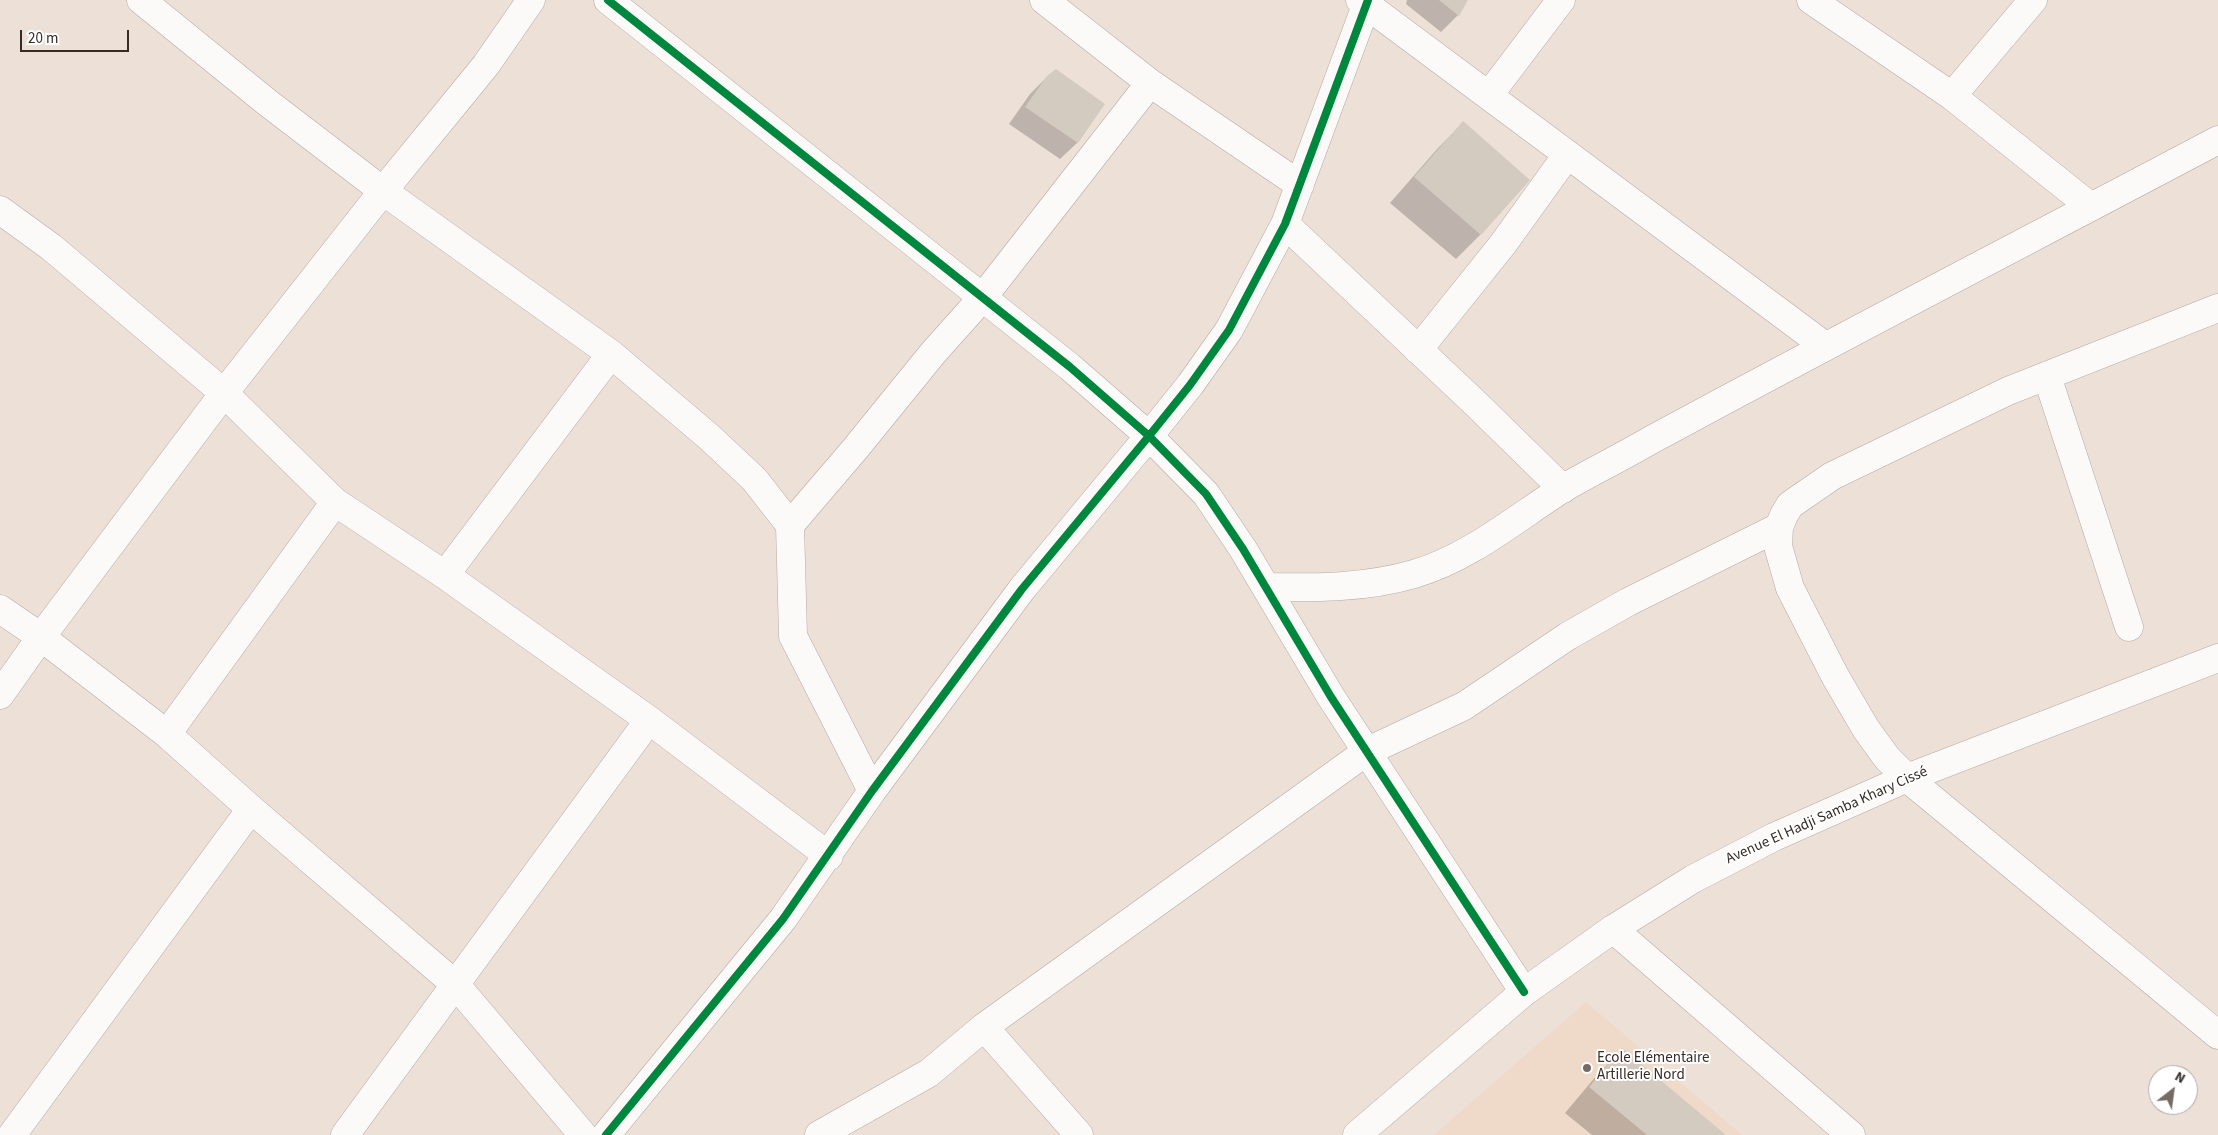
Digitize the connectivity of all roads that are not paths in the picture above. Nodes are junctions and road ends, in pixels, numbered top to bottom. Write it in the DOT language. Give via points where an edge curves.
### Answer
graph roads {
  1 [pos="141,0"];
  2 [pos="531,0"];
  3 [pos="1044,0"];
  4 [pos="1561,0"];
  5 [pos="1811,0"];
  6 [pos="2033,0"];
  7 [pos="1364,2"];
  8 [pos="620,4"];
  9 [pos="1150,83"];
  10 [pos="1489,95"];
  11 [pos="1952,96"];
  12 [pos="2218,140"];
  13 [pos="1567,155"];
  14 [pos="1300,185"];
  15 [pos="383,191"];
  16 [pos="2091,207"];
  17 [pos="0,210"];
  18 [pos="1285,224"];
  19 [pos="983,297"];
  20 [pos="2218,308"];
  21 [pos="1825,346"];
  22 [pos="1418,350"];
  23 [pos="611,354"];
  24 [pos="2047,376"];
  25 [pos="224,393"];
  26 [pos="1149,436"];
  27 [pos="1563,489"];
  28 [pos="335,502"];
  29 [pos="790,525"];
  30 [pos="1779,527"];
  31 [pos="445,575"];
  32 [pos="1266,588"];
  33 [pos="0,609"];
  34 [pos="2129,627"];
  35 [pos="41,637"];
  36 [pos="2218,658"];
  37 [pos="0,695"];
  38 [pos="649,720"];
  39 [pos="167,734"];
  40 [pos="1366,752"];
  41 [pos="1907,778"];
  42 [pos="872,791"];
  43 [pos="251,809"];
  44 [pos="829,856"];
  45 [pos="1614,929"];
  46 [pos="456,985"];
  47 [pos="1524,992"];
  48 [pos="984,1027"];
  49 [pos="2218,1035"];
  50 [pos="12,1135"];
  51 [pos="345,1135"];
  52 [pos="583,1135"];
  53 [pos="606,1135"];
  54 [pos="819,1135"];
  55 [pos="1079,1135"];
  56 [pos="1357,1135"];
  57 [pos="1851,1135"];
  1 -- 15 [label="street"];
  2 -- 15 [label="street" via="486,65"];
  3 -- 9 [label="street"];
  4 -- 10 [label="street"];
  5 -- 11 [label="street"];
  6 -- 11 [label="street"];
  7 -- 10 [label="street"];
  7 -- 14 [label="street"];
  8 -- 19 [label="street"];
  9 -- 14 [label="street"];
  9 -- 19 [label="street"];
  10 -- 13 [label="street"];
  11 -- 16 [label="street"];
  12 -- 16 [label="street"];
  13 -- 21 [label="street"];
  13 -- 22 [label="street" via="1503,244"];
  14 -- 18 [label="street"];
  15 -- 23 [label="street"];
  15 -- 25 [label="street"];
  16 -- 21 [label="street"];
  17 -- 25 [label="street" via="51,247"];
  18 -- 22 [label="street"];
  18 -- 26 [label="street" via="1229,330"];
  19 -- 26 [label="street"];
  19 -- 29 [label="street"];
  20 -- 24 [label="street"];
  21 -- 27 [label="street"];
  22 -- 27 [label="street"];
  23 -- 29 [label="street" via="754,479"];
  23 -- 31 [label="street"];
  24 -- 30 [label="street" via="2008,391 1832,476 1790,505"];
  24 -- 34 [label="street"];
  25 -- 28 [label="street"];
  25 -- 35 [label="street"];
  26 -- 32 [label="street" via="1206,494"];
  26 -- 42 [label="street" via="1022,589"];
  27 -- 32 [label="street" via="1493,536 1417,573 1373,584"];
  28 -- 31 [label="street"];
  28 -- 39 [label="street"];
  29 -- 42 [label="street" via="794,636"];
  30 -- 40 [label="street" via="1628,602 1568,636 1464,706"];
  30 -- 41 [label="street" via="1778,546 1790,588 1866,729 1887,758"];
  31 -- 38 [label="street"];
  32 -- 40 [label="street"];
  33 -- 35 [label="street"];
  35 -- 37 [label="street"];
  35 -- 39 [label="street"];
  36 -- 41 [label="street, Avenue El Hadji Samba Khary Cissé"];
  38 -- 44 [label="street"];
  38 -- 46 [label="street"];
  39 -- 43 [label="street"];
  40 -- 47 [label="street"];
  40 -- 48 [label="street"];
  41 -- 45 [label="street, Avenue El Hadji Samba Khary Cissé" via="1774,837 1693,879"];
  41 -- 49 [label="street"];
  42 -- 44 [label="street"];
  43 -- 46 [label="street"];
  43 -- 50 [label="street"];
  44 -- 53 [label="street" via="783,919"];
  45 -- 47 [label="street, Avenue El Hadji Samba Khary Cissé"];
  45 -- 57 [label="street"];
  46 -- 51 [label="street"];
  46 -- 52 [label="street"];
  47 -- 56 [label="street, Avenue El Hadji Samba Khary Cissé"];
  48 -- 54 [label="street" via="929,1073"];
  48 -- 55 [label="street"];
}
